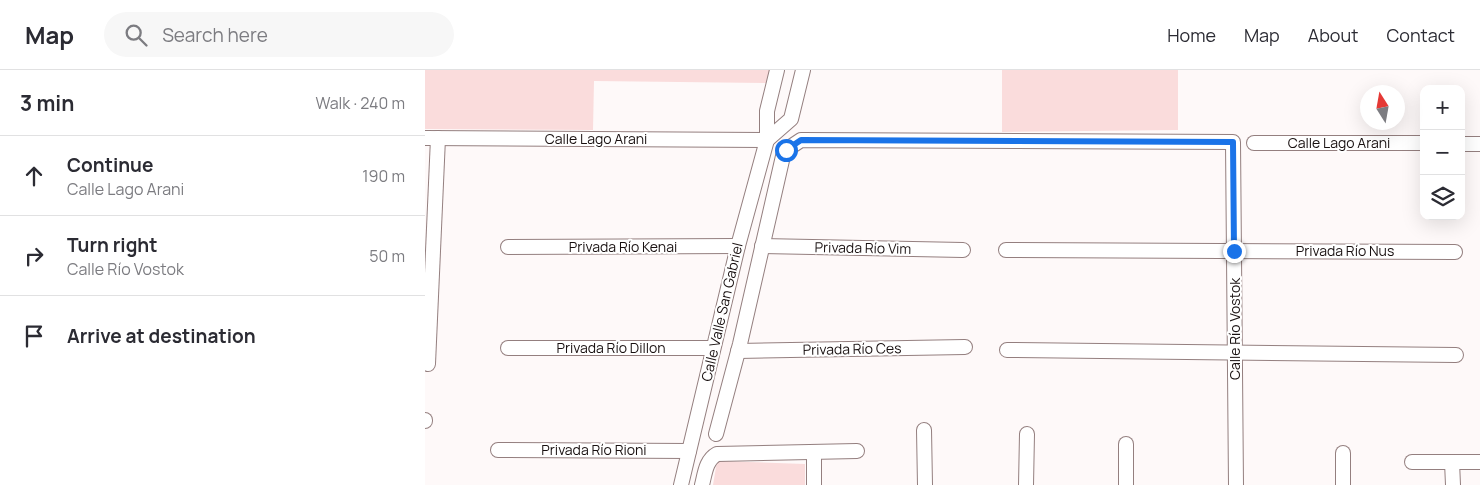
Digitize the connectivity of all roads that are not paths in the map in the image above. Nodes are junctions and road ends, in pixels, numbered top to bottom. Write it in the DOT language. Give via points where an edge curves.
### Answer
graph roads {
  1 [pos="777,70"];
  2 [pos="803,70"];
  3 [pos="431,138"];
  4 [pos="767,140"];
  5 [pos="1254,142"];
  6 [pos="1420,143"];
  7 [pos="1465,144"];
  8 [pos="1480,144"];
  9 [pos="737,246"];
  10 [pos="762,246"];
  11 [pos="507,247"];
  12 [pos="963,250"];
  13 [pos="1006,250"];
  14 [pos="1234,251"];
  15 [pos="1455,252"];
  16 [pos="965,347"];
  17 [pos="508,348"];
  18 [pos="713,348"];
  19 [pos="1007,350"];
  20 [pos="738,351"];
  21 [pos="1235,353"];
  22 [pos="1456,355"];
  23 [pos="428,364"];
  24 [pos="924,430"];
  25 [pos="716,434"];
  26 [pos="1027,434"];
  27 [pos="1126,444"];
  28 [pos="498,450"];
  29 [pos="689,451"];
  30 [pos="857,451"];
  31 [pos="814,452"];
  32 [pos="1343,453"];
  33 [pos="1412,462"];
  34 [pos="1452,462"];
  35 [pos="1480,462"];
  36 [pos="681,485"];
  37 [pos="702,485"];
  38 [pos="814,485"];
  39 [pos="925,485"];
  40 [pos="1026,485"];
  41 [pos="1126,485"];
  42 [pos="1236,485"];
  43 [pos="1343,485"];
  44 [pos="1453,485"];
  1 -- 4 [label="street, Calle Valle San Gabriel" via="767,111"];
  2 -- 4 [label="street" via="791,119"];
  3 -- 4 [label="street, Calle Lago Arani"];
  3 -- 23 [label="street"];
  4 -- 9 [label="street, Calle Valle San Gabriel"];
  5 -- 6 [label="street, Calle Lago Arani"];
  7 -- 8 [label="street"];
  9 -- 11 [label="street, Privada Río Kenai"];
  9 -- 18 [label="street, Calle Valle San Gabriel"];
  10 -- 12 [label="street, Privada Río Vim"];
  10 -- 14 [label="street, Calle Río Vostok" via="783,156 801,140 1233,142"];
  10 -- 20 [label="street"];
  13 -- 14 [label="street, Privada Río Nus"];
  14 -- 15 [label="street, Privada Río Nus"];
  14 -- 21 [label="street, Calle Río Vostok"];
  16 -- 20 [label="street, Privada Río Ces"];
  17 -- 18 [label="street, Privada Río Dillon"];
  18 -- 29 [label="street, Calle Valle San Gabriel"];
  19 -- 21 [label="street"];
  20 -- 25 [label="street"];
  21 -- 22 [label="street"];
  21 -- 42 [label="street, Calle Río Vostok"];
  24 -- 39 [label="street"];
  26 -- 40 [label="street"];
  27 -- 41 [label="street"];
  28 -- 29 [label="street, Privada Río Rioni"];
  29 -- 36 [label="street, Calle Valle San Gabriel"];
  30 -- 31 [label="street"];
  31 -- 37 [label="street" via="717,454 707,465"];
  31 -- 38 [label="street"];
  32 -- 43 [label="street"];
  33 -- 34 [label="street"];
  34 -- 35 [label="street"];
  34 -- 44 [label="street"];
}
